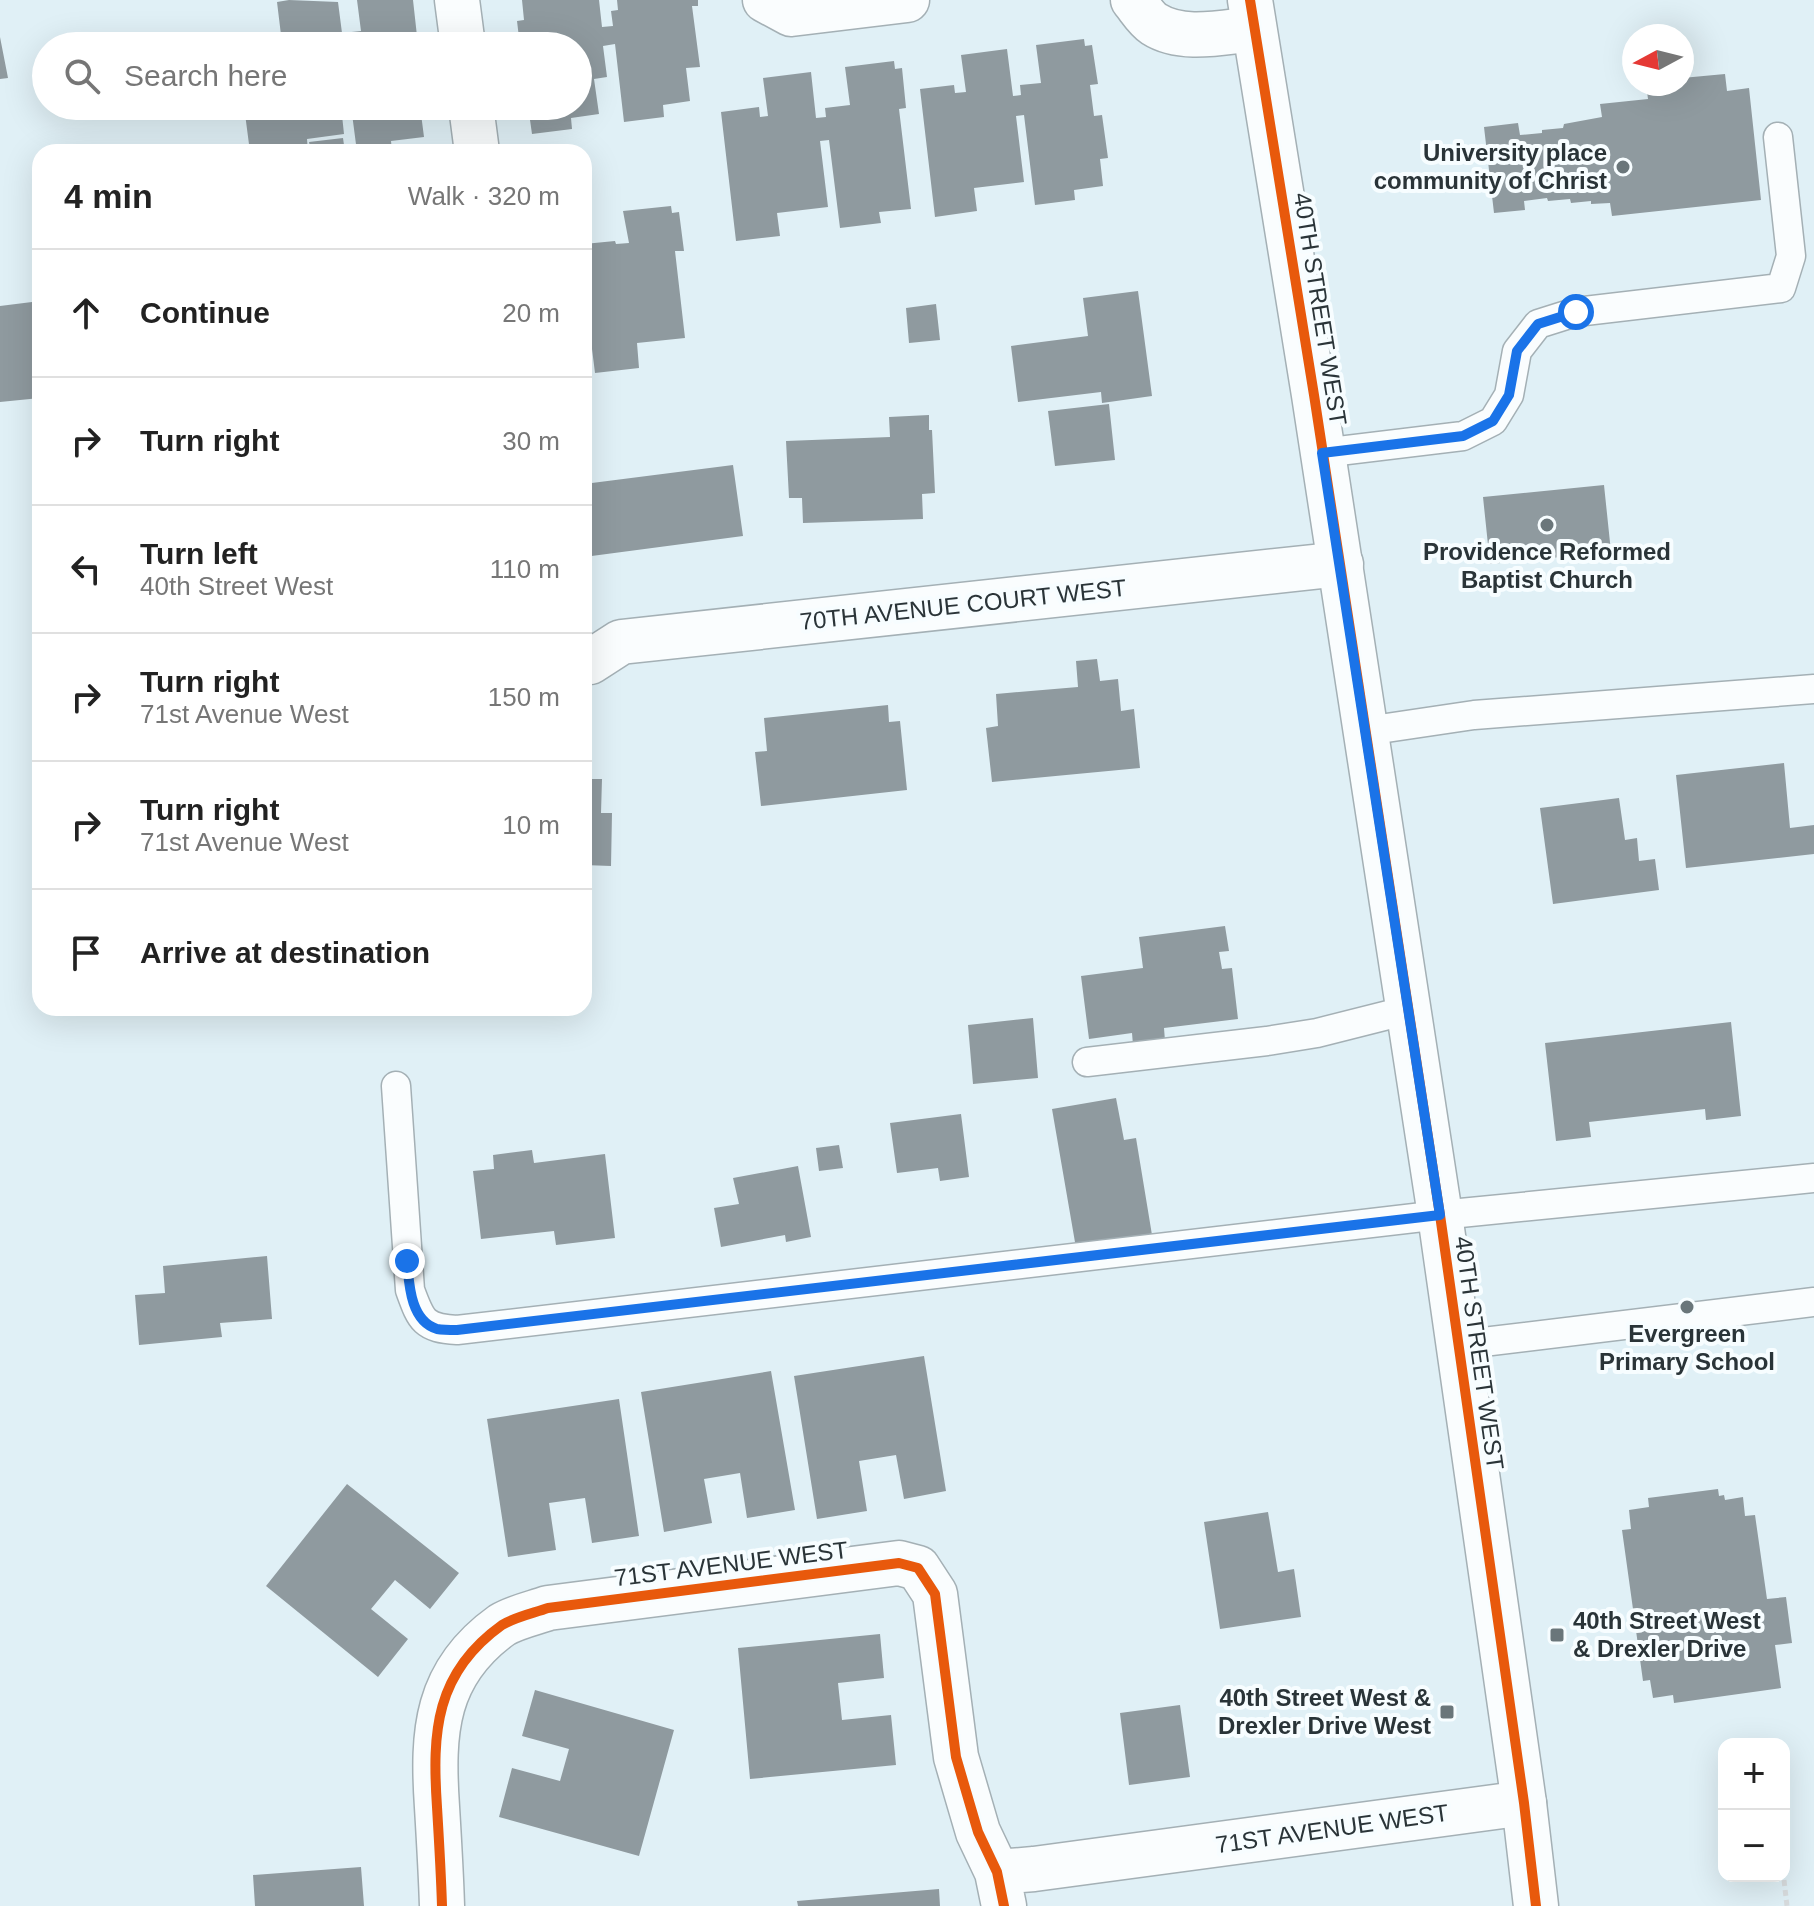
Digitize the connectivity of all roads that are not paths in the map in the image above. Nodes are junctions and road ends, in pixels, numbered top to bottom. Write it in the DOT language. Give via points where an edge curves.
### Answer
graph roads {
  1 [pos="457,0"];
  2 [pos="765,0"];
  3 [pos="907,0"];
  4 [pos="1133,0"];
  5 [pos="1252,14"];
  6 [pos="461,32"];
  7 [pos="473,120"];
  8 [pos="1778,137"];
  9 [pos="476,144"];
  10 [pos="1322,453"];
  11 [pos="1341,564"];
  12 [pos="592,661"];
  13 [pos="1814,689"];
  14 [pos="1366,731"];
  15 [pos="1408,1010"];
  16 [pos="1087,1062"];
  17 [pos="396,1086"];
  18 [pos="1814,1178"];
  19 [pos="1440,1215"];
  20 [pos="1814,1302"];
  21 [pos="1458,1345"];
  22 [pos="1524,1803"];
  23 [pos="1000,1889"];
  24 [pos="434,1897"];
  25 [pos="1536,1906"];
  1 -- 6 [label="street"];
  2 -- 3 [label="street" via="791,14"];
  4 -- 5 [label="street" via="1152,24 1171,31 1197,34"];
  5 -- 10 [label="street, 40TH STREET WEST"];
  7 -- 9 [label="street"];
  8 -- 10 [label="lane" via="1791,256 1781,288 1576,312 1538,324 1517,351 1509,395 1493,421 1463,436"];
  10 -- 11 [label="street, 40TH STREET WEST"];
  11 -- 12 [label="street, 70TH AVENUE COURT WEST" via="621,642"];
  11 -- 14 [label="street, 40TH STREET WEST"];
  13 -- 14 [label="lane" via="1474,715"];
  14 -- 15 [label="street, 40TH STREET WEST"];
  15 -- 16 [label="lane" via="1292,1037"];
  15 -- 19 [label="street, 40TH STREET WEST"];
  17 -- 19 [label="lane" via="410,1290 419,1315 435,1328 457,1330"];
  18 -- 19 [label="lane"];
  19 -- 21 [label="street, 40TH STREET WEST"];
  20 -- 21 [label="lane"];
  21 -- 22 [label="street, 40TH STREET WEST"];
  22 -- 23 [label="street, 71ST AVENUE WEST" via="1050,1867"];
  22 -- 25 [label="street, 40TH STREET WEST"];
  23 -- 24 [label="street, 71ST AVENUE WEST" via="956,1757 935,1594 918,1568 899,1563 548,1608 504,1624 475,1649 451,1681 438,1718"];
}
